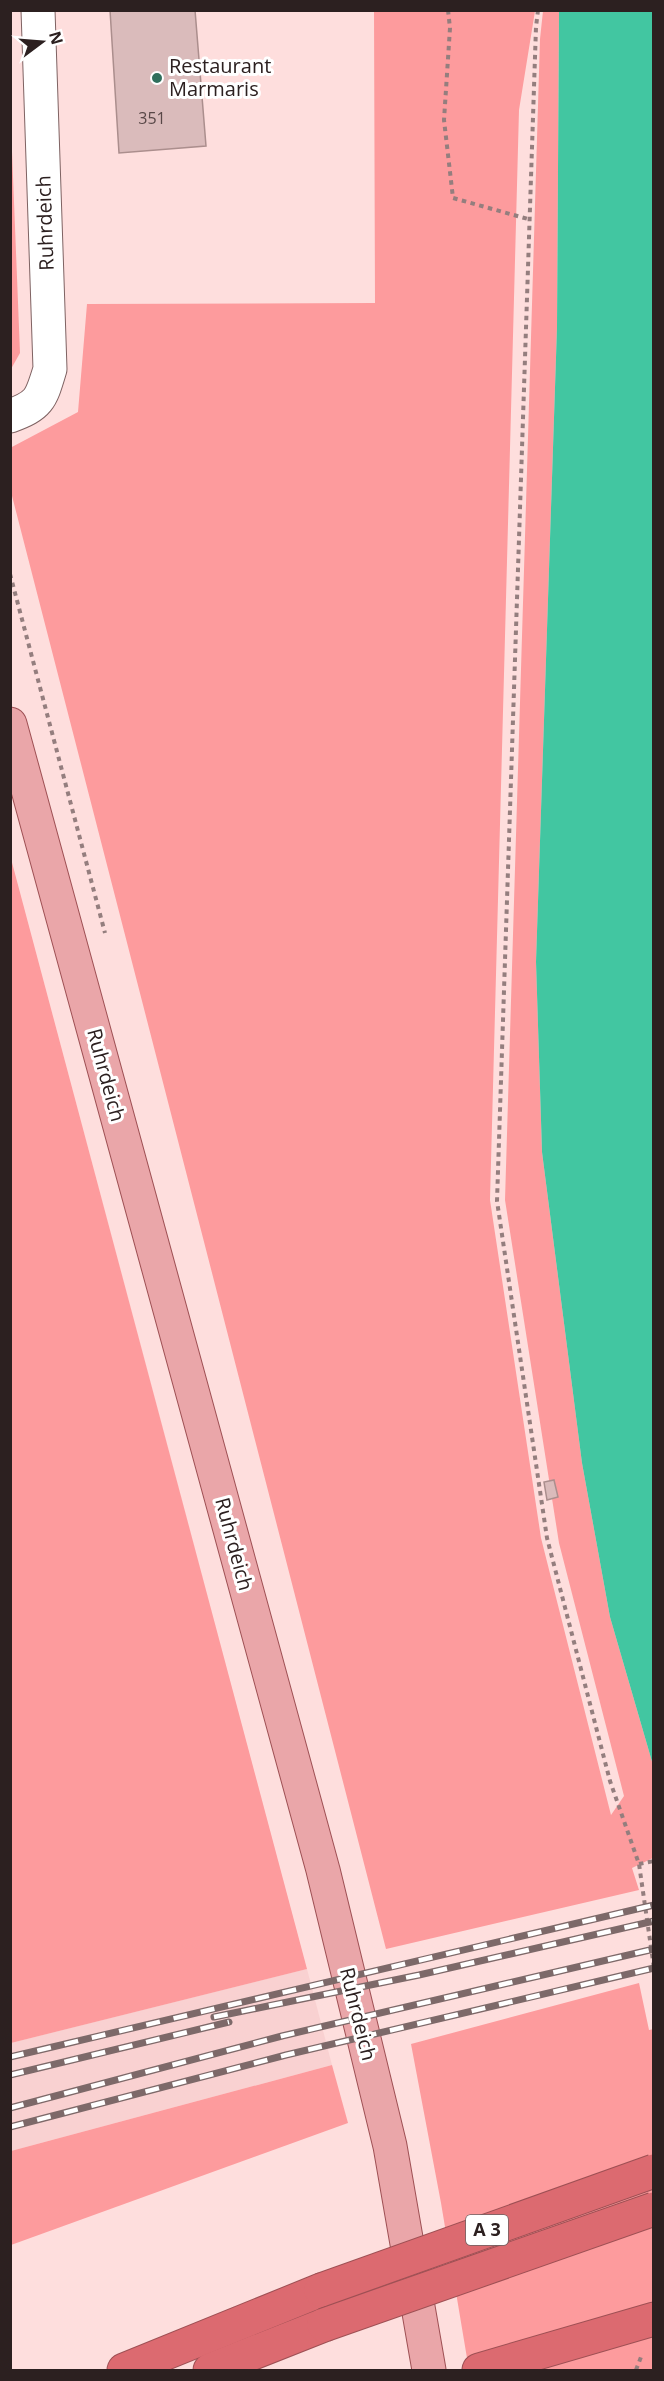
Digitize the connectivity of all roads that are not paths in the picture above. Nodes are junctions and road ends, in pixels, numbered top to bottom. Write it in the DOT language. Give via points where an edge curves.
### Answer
graph roads {
  1 [pos="38,10"];
  2 [pos="10,416"];
  3 [pos="10,724"];
  4 [pos="654,2171"];
  5 [pos="654,2209"];
  6 [pos="654,2319"];
  7 [pos="124,2370"];
  8 [pos="210,2370"];
  9 [pos="429,2370"];
  10 [pos="479,2370"];
  1 -- 2 [label="street, Ruhrdeich" via="50,369 43,392 31,409"];
  3 -- 9 [label="main road, Ruhrdeich" via="323,1870 390,2146"];
  4 -- 7 [label="highway, A 3, bridge" via="321,2290"];
  5 -- 8 [label="highway, A 3, bridge" via="324,2325"];
  6 -- 10 [label="highway"];
}
